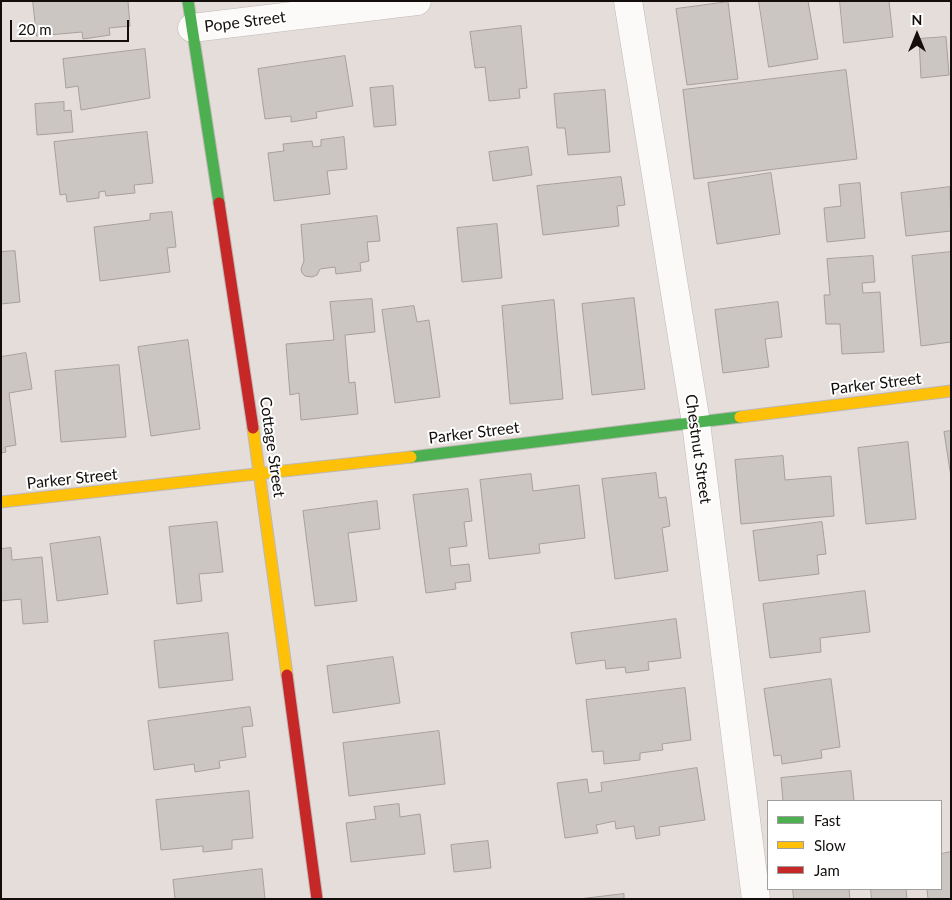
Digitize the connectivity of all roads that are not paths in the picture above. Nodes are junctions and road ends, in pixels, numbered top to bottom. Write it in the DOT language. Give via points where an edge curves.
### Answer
graph roads {
  1 [pos="188,1"];
  2 [pos="417,1"];
  3 [pos="628,1"];
  4 [pos="192,28"];
  5 [pos="951,392"];
  6 [pos="696,423"];
  7 [pos="260,475"];
  8 [pos="1,502"];
  9 [pos="317,899"];
  10 [pos="756,899"];
  1 -- 4 [label="main road, Cottage Street"];
  2 -- 4 [label="street, Pope Street"];
  3 -- 6 [label="street, Chestnut Street"];
  4 -- 7 [label="main road, Cottage Street"];
  5 -- 6 [label="main road, Parker Street"];
  6 -- 7 [label="main road, Parker Street"];
  6 -- 10 [label="street, Chestnut Street"];
  7 -- 8 [label="main road, Parker Street"];
  7 -- 9 [label="main road, Cottage Street"];
}
